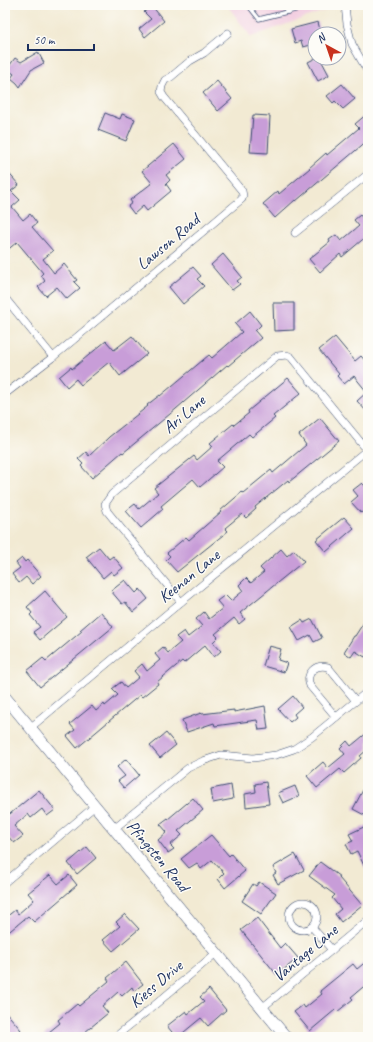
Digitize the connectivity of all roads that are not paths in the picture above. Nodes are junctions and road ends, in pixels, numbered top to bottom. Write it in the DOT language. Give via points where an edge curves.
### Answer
graph roads {
  1 [pos="248,5"];
  2 [pos="282,5"];
  3 [pos="315,5"];
  4 [pos="345,5"];
  5 [pos="305,6"];
  6 [pos="288,12"];
  7 [pos="228,33"];
  8 [pos="368,72"];
  9 [pos="368,174"];
  10 [pos="295,234"];
  11 [pos="5,298"];
  12 [pos="53,357"];
  13 [pos="5,394"];
  14 [pos="368,450"];
  15 [pos="181,602"];
  16 [pos="368,691"];
  17 [pos="5,697"];
  18 [pos="356,701"];
  19 [pos="336,717"];
  20 [pos="30,728"];
  21 [pos="95,806"];
  22 [pos="114,829"];
  23 [pos="5,882"];
  24 [pos="368,920"];
  25 [pos="312,927"];
  26 [pos="332,950"];
  27 [pos="216,953"];
  28 [pos="262,1008"];
  29 [pos="115,1037"];
  30 [pos="286,1037"];
  1 -- 6 [label="lane" via="259,19"];
  2 -- 6 [label="lane"];
  3 -- 5 [label="lane"];
  4 -- 8 [label="street" via="352,44"];
  5 -- 6 [label="lane"];
  7 -- 12 [label="street, Lawson Road" via="165,80 161,92 242,191 242,199"];
  9 -- 10 [label="street"];
  11 -- 12 [label="street"];
  12 -- 13 [label="street, Lawson Road"];
  14 -- 15 [label="street, Keenan Lane"];
  14 -- 15 [label="street, Ari Lane" via="291,357 277,356 112,494 105,504 106,511"];
  15 -- 20 [label="street, Keenan Lane"];
  16 -- 18 [label="street"];
  17 -- 20 [label="main road, Pfingsten Road"];
  18 -- 19 [label="street"];
  18 -- 19 [label="street" via="328,667 320,666 314,670 309,676 310,686"];
  19 -- 22 [label="street" via="294,749 276,755 253,758 221,756 203,760 188,768"];
  20 -- 21 [label="main road, Pfingsten Road"];
  21 -- 22 [label="main road, Pfingsten Road"];
  21 -- 23 [label="street"];
  22 -- 27 [label="main road, Pfingsten Road"];
  24 -- 26 [label="street, Vantage Lane"];
  25 -- 25 [label="street" via="304,931 292,926 289,913 294,905 303,902 316,909 316,924"];
  25 -- 26 [label="street"];
  26 -- 28 [label="street, Vantage Lane"];
  27 -- 28 [label="main road, Pfingsten Road"];
  27 -- 29 [label="street, Kiess Drive"];
  28 -- 30 [label="main road, Pfingsten Road"];
}
